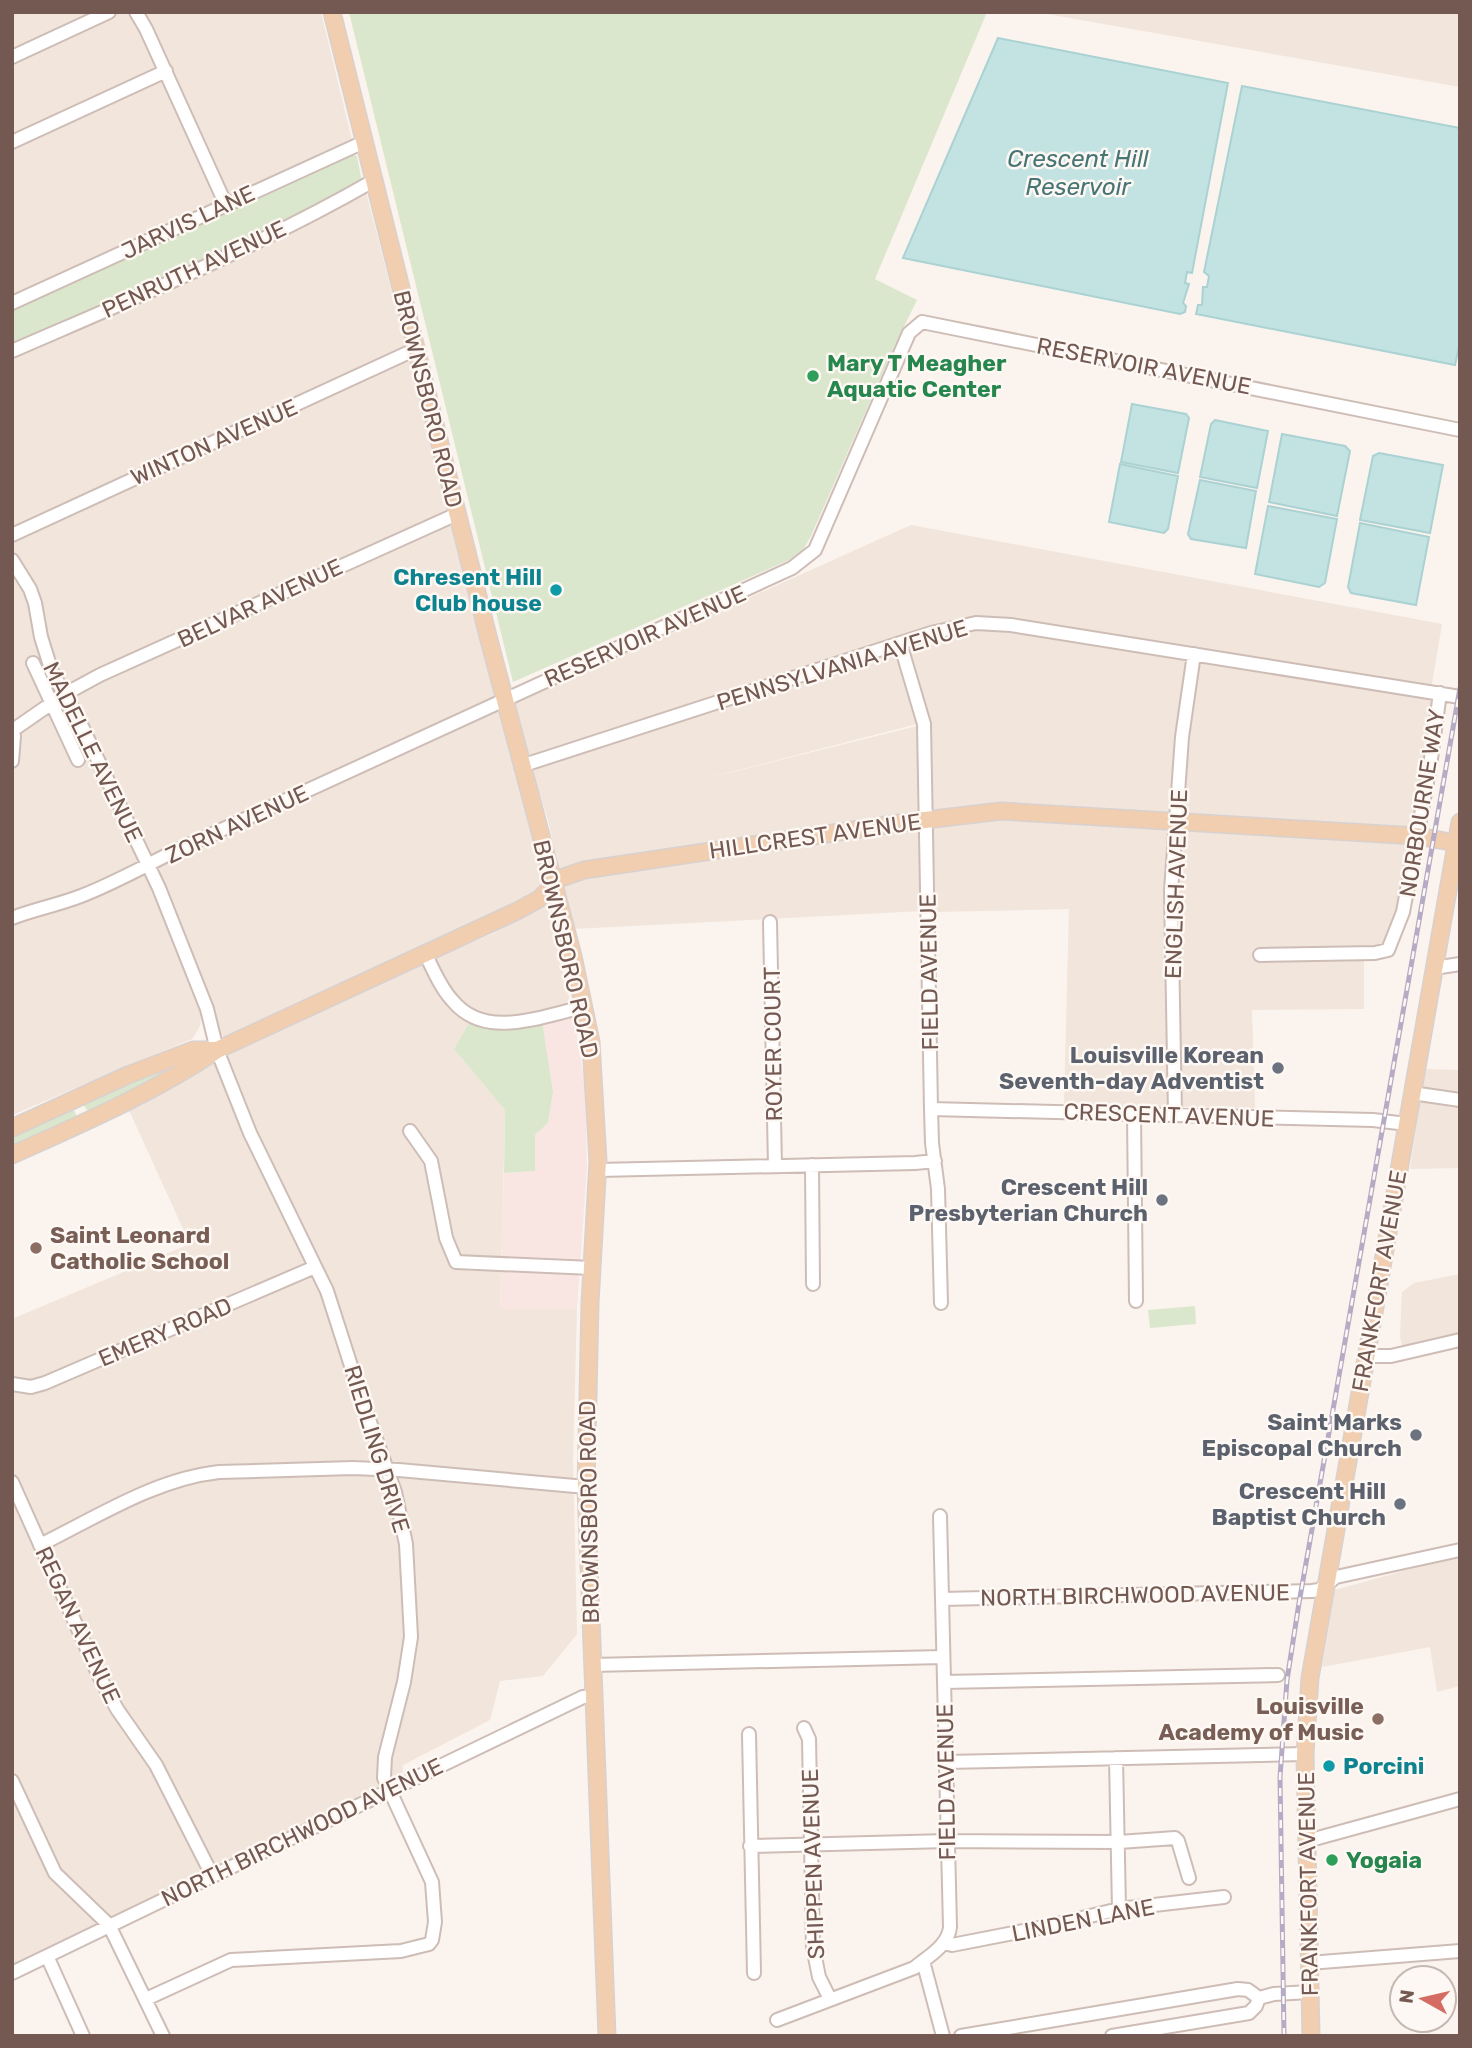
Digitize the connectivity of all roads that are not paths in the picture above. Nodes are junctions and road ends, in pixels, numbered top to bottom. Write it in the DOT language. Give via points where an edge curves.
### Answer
graph roads {
  1 [pos="109,12"];
  2 [pos="136,12"];
  3 [pos="332,12"];
  4 [pos="12,57"];
  5 [pos="166,71"];
  6 [pos="12,142"];
  7 [pos="364,142"];
  8 [pos="373,181"];
  9 [pos="226,205"];
  10 [pos="12,303"];
  11 [pos="416,349"];
  12 [pos="12,351"];
  13 [pos="1460,429"];
  14 [pos="457,514"];
  15 [pos="12,535"];
  16 [pos="12,560"];
  17 [pos="900,643"];
  18 [pos="1194,654"];
  19 [pos="33,663"];
  20 [pos="1440,693"];
  21 [pos="65,694"];
  22 [pos="1460,697"];
  23 [pos="505,700"];
  24 [pos="52,703"];
  25 [pos="12,730"];
  26 [pos="78,760"];
  27 [pos="12,761"];
  28 [pos="522,766"];
  29 [pos="926,820"];
  30 [pos="1176,821"];
  31 [pos="1460,822"];
  32 [pos="1417,836"];
  33 [pos="1456,843"];
  34 [pos="148,865"];
  35 [pos="554,885"];
  36 [pos="12,918"];
  37 [pos="770,922"];
  38 [pos="425,953"];
  39 [pos="1260,955"];
  40 [pos="1460,964"];
  41 [pos="1434,968"];
  42 [pos="584,1007"];
  43 [pos="217,1050"];
  44 [pos="1412,1093"];
  45 [pos="1460,1100"];
  46 [pos="931,1109"];
  47 [pos="1134,1114"];
  48 [pos="1175,1115"];
  49 [pos="1406,1124"];
  50 [pos="12,1128"];
  51 [pos="410,1130"];
  52 [pos="12,1155"];
  53 [pos="935,1161"];
  54 [pos="812,1165"];
  55 [pos="775,1166"];
  56 [pos="598,1170"];
  57 [pos="315,1267"];
  58 [pos="592,1268"];
  59 [pos="813,1284"];
  60 [pos="1136,1301"];
  61 [pos="941,1303"];
  62 [pos="1460,1340"];
  63 [pos="1365,1356"];
  64 [pos="12,1384"];
  65 [pos="375,1440"];
  66 [pos="360,1469"];
  67 [pos="385,1469"];
  68 [pos="12,1482"];
  69 [pos="586,1486"];
  70 [pos="940,1516"];
  71 [pos="40,1545"];
  72 [pos="1460,1550"];
  73 [pos="1325,1585"];
  74 [pos="942,1599"];
  75 [pos="943,1657"];
  76 [pos="592,1665"];
  77 [pos="1278,1675"];
  78 [pos="944,1682"];
  79 [pos="594,1696"];
  80 [pos="804,1728"];
  81 [pos="748,1734"];
  82 [pos="1306,1754"];
  83 [pos="1116,1758"];
  84 [pos="946,1762"];
  85 [pos="12,1781"];
  86 [pos="389,1791"];
  87 [pos="1460,1799"];
  88 [pos="16,1803"];
  89 [pos="948,1841"];
  90 [pos="1307,1841"];
  91 [pos="1119,1842"];
  92 [pos="812,1844"];
  93 [pos="750,1846"];
  94 [pos="212,1875"];
  95 [pos="1189,1878"];
  96 [pos="1224,1897"];
  97 [pos="1119,1909"];
  98 [pos="109,1926"];
  99 [pos="943,1943"];
  100 [pos="1460,1951"];
  101 [pos="47,1956"];
  102 [pos="923,1962"];
  103 [pos="1309,1964"];
  104 [pos="12,1973"];
  105 [pos="754,1973"];
  106 [pos="1310,1992"];
  107 [pos="1259,1998"];
  108 [pos="146,1999"];
  109 [pos="830,1999"];
  110 [pos="777,2020"];
  111 [pos="83,2036"];
  112 [pos="163,2036"];
  113 [pos="607,2036"];
  114 [pos="943,2036"];
  115 [pos="961,2036"];
  116 [pos="1112,2036"];
  117 [pos="1311,2036"];
  1 -- 4 [label="street"];
  2 -- 5 [label="street"];
  3 -- 7 [label="main road, BROWNSBORO ROAD"];
  5 -- 6 [label="street"];
  5 -- 9 [label="street"];
  7 -- 8 [label="main road, BROWNSBORO ROAD"];
  7 -- 9 [label="street, JARVIS LANE"];
  8 -- 11 [label="main road, BROWNSBORO ROAD"];
  8 -- 12 [label="street, PENRUTH AVENUE" via="206,266"];
  9 -- 10 [label="street, JARVIS LANE"];
  11 -- 14 [label="main road, BROWNSBORO ROAD"];
  11 -- 15 [label="street, WINTON AVENUE"];
  13 -- 23 [label="street, RESERVOIR AVENUE" via="922,322 909,333 820,541 809,557"];
  14 -- 21 [label="street, BELVAR AVENUE"];
  14 -- 23 [label="main road, BROWNSBORO ROAD"];
  16 -- 21 [label="street, MADELLE AVENUE" via="30,589 46,657"];
  17 -- 18 [label="street, PENNSYLVANIA AVENUE" via="956,626 996,623"];
  17 -- 28 [label="street, PENNSYLVANIA AVENUE"];
  17 -- 29 [label="street, FIELD AVENUE" via="924,724"];
  18 -- 20 [label="street, PENNSYLVANIA AVENUE"];
  18 -- 30 [label="street, ENGLISH AVENUE" via="1181,737"];
  19 -- 24 [label="street"];
  20 -- 22 [label="street, PENNSYLVANIA AVENUE"];
  20 -- 32 [label="street, NORBOURNE WAY"];
  21 -- 24 [label="street, BELVAR AVENUE"];
  21 -- 34 [label="street, MADELLE AVENUE"];
  23 -- 28 [label="main road, BROWNSBORO ROAD"];
  23 -- 34 [label="street, ZORN AVENUE"];
  24 -- 25 [label="street, BELVAR AVENUE"];
  24 -- 26 [label="street"];
  25 -- 27 [label="street"];
  28 -- 35 [label="main road, BROWNSBORO ROAD"];
  29 -- 30 [label="main road, HILLCREST AVENUE" via="1001,811"];
  29 -- 35 [label="main road, HILLCREST AVENUE" via="584,870"];
  29 -- 46 [label="street, FIELD AVENUE"];
  30 -- 32 [label="main road, HILLCREST AVENUE"];
  30 -- 48 [label="street, ENGLISH AVENUE" via="1170,918"];
  31 -- 33 [label="main road, FRANKFORT AVENUE"];
  32 -- 33 [label="main road, HILLCREST AVENUE"];
  32 -- 39 [label="street, NORBOURNE WAY" via="1403,912 1385,952"];
  33 -- 41 [label="main road, FRANKFORT AVENUE"];
  34 -- 36 [label="street" via="83,895"];
  34 -- 43 [label="street, ZORN AVENUE" via="206,1009"];
  35 -- 38 [label="main road, HILLCREST AVENUE" via="517,911"];
  35 -- 42 [label="main road, BROWNSBORO ROAD"];
  37 -- 55 [label="street, ROYER COURT"];
  38 -- 42 [label="street" via="452,1000 477,1020 513,1023"];
  38 -- 43 [label="main road, HILLCREST AVENUE"];
  40 -- 41 [label="street"];
  41 -- 44 [label="main road, FRANKFORT AVENUE"];
  42 -- 56 [label="main road, BROWNSBORO ROAD" via="593,1065"];
  43 -- 50 [label="main road" via="184,1053"];
  43 -- 52 [label="main road" via="85,1122"];
  43 -- 57 [label="street, RIEDLING DRIVE" via="255,1144"];
  44 -- 45 [label="street"];
  44 -- 49 [label="main road, FRANKFORT AVENUE"];
  46 -- 47 [label="street, CRESCENT AVENUE"];
  46 -- 53 [label="street, FIELD AVENUE"];
  47 -- 48 [label="street, CRESCENT AVENUE"];
  47 -- 60 [label="street"];
  48 -- 49 [label="street, CRESCENT AVENUE"];
  49 -- 63 [label="main road, FRANKFORT AVENUE"];
  51 -- 58 [label="street" via="431,1161 446,1238 456,1262"];
  53 -- 54 [label="street"];
  53 -- 61 [label="street, FIELD AVENUE"];
  54 -- 55 [label="street"];
  54 -- 59 [label="street"];
  55 -- 56 [label="street"];
  56 -- 58 [label="main road, BROWNSBORO ROAD"];
  57 -- 64 [label="street, EMERY ROAD" via="46,1383 31,1387"];
  57 -- 65 [label="street, RIEDLING DRIVE" via="330,1298"];
  58 -- 69 [label="main road, BROWNSBORO ROAD"];
  62 -- 63 [label="street" via="1391,1356"];
  63 -- 73 [label="main road, FRANKFORT AVENUE"];
  65 -- 66 [label="street"];
  65 -- 67 [label="street, RIEDLING DRIVE"];
  66 -- 67 [label="street"];
  66 -- 71 [label="street" via="197,1475 157,1487"];
  67 -- 69 [label="street"];
  67 -- 86 [label="street, RIEDLING DRIVE" via="405,1536 411,1618 408,1662 385,1756"];
  68 -- 71 [label="street, REGAN AVENUE"];
  69 -- 76 [label="main road, BROWNSBORO ROAD"];
  70 -- 74 [label="street, FIELD AVENUE"];
  71 -- 94 [label="street, REGAN AVENUE" via="100,1678 156,1765"];
  72 -- 73 [label="street, NORTH BIRCHWOOD AVENUE" via="1336,1577"];
  73 -- 74 [label="street, NORTH BIRCHWOOD AVENUE" via="1312,1591"];
  73 -- 82 [label="main road, FRANKFORT AVENUE" via="1310,1678"];
  74 -- 75 [label="street, FIELD AVENUE"];
  75 -- 76 [label="street"];
  75 -- 78 [label="street, FIELD AVENUE"];
  76 -- 79 [label="main road, BROWNSBORO ROAD"];
  77 -- 78 [label="street"];
  78 -- 84 [label="street, FIELD AVENUE"];
  79 -- 86 [label="street, NORTH BIRCHWOOD AVENUE" via="583,1697"];
  79 -- 113 [label="main road, BROWNSBORO ROAD"];
  80 -- 92 [label="street, SHIPPEN AVENUE" via="809,1739"];
  81 -- 93 [label="street"];
  82 -- 83 [label="street"];
  82 -- 90 [label="main road, FRANKFORT AVENUE"];
  83 -- 84 [label="street"];
  83 -- 91 [label="street"];
  84 -- 89 [label="street, FIELD AVENUE"];
  85 -- 88 [label="street"];
  86 -- 94 [label="street, NORTH BIRCHWOOD AVENUE"];
  86 -- 108 [label="street, RIEDLING DRIVE" via="433,1885 435,1930 429,1944 401,1951 230,1960"];
  87 -- 90 [label="street"];
  88 -- 98 [label="street" via="55,1873"];
  89 -- 91 [label="street"];
  89 -- 92 [label="street"];
  89 -- 99 [label="street, FIELD AVENUE" via="950,1927"];
  90 -- 103 [label="main road, FRANKFORT AVENUE"];
  91 -- 95 [label="street" via="1175,1839"];
  91 -- 97 [label="street"];
  92 -- 93 [label="street"];
  92 -- 109 [label="street, SHIPPEN AVENUE" via="814,1955"];
  93 -- 105 [label="street"];
  94 -- 98 [label="street, NORTH BIRCHWOOD AVENUE"];
  96 -- 97 [label="street, LINDEN LANE"];
  97 -- 99 [label="street, LINDEN LANE" via="952,1945"];
  98 -- 101 [label="street, NORTH BIRCHWOOD AVENUE"];
  98 -- 108 [label="street"];
  99 -- 102 [label="street"];
  100 -- 103 [label="street"];
  101 -- 104 [label="street, NORTH BIRCHWOOD AVENUE"];
  101 -- 111 [label="street"];
  102 -- 109 [label="street"];
  102 -- 114 [label="street"];
  103 -- 106 [label="main road, FRANKFORT AVENUE"];
  106 -- 107 [label="street"];
  106 -- 117 [label="main road, FRANKFORT AVENUE"];
  107 -- 115 [label="street" via="1238,1989"];
  107 -- 116 [label="street" via="1249,2013"];
  108 -- 112 [label="street"];
  109 -- 110 [label="street"];
}
